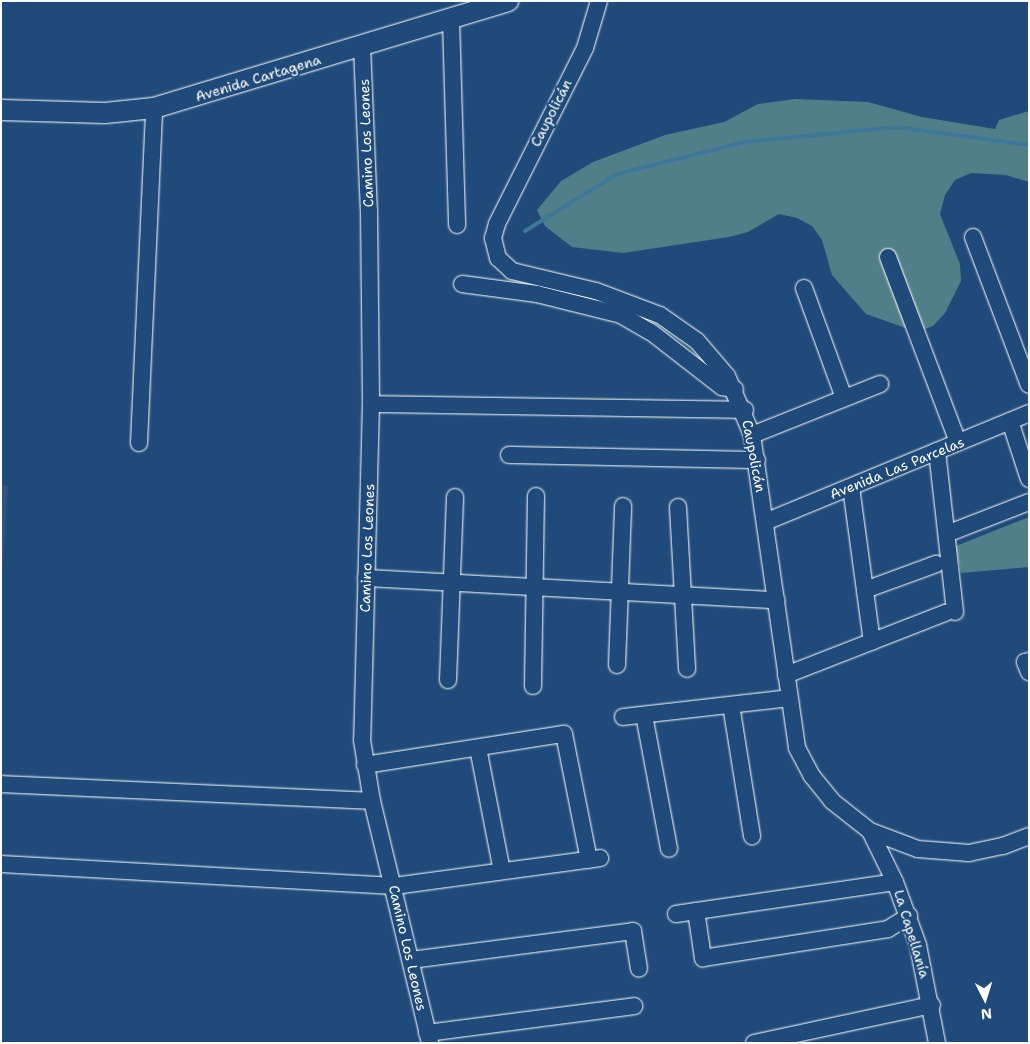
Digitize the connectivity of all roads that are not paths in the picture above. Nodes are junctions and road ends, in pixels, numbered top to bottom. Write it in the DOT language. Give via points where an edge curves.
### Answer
graph roads {
  1 [pos="508,1"];
  2 [pos="599,1"];
  3 [pos="451,20"];
  4 [pos="362,46"];
  5 [pos="154,108"];
  6 [pos="1,110"];
  7 [pos="457,225"];
  8 [pos="973,237"];
  9 [pos="888,257"];
  10 [pos="462,284"];
  11 [pos="804,288"];
  12 [pos="880,384"];
  13 [pos="1029,385"];
  14 [pos="735,389"];
  15 [pos="844,398"];
  16 [pos="371,404"];
  17 [pos="745,410"];
  18 [pos="1029,413"];
  19 [pos="1010,421"];
  20 [pos="752,435"];
  21 [pos="958,442"];
  22 [pos="139,443"];
  23 [pos="937,451"];
  24 [pos="509,455"];
  25 [pos="757,460"];
  26 [pos="1029,479"];
  27 [pos="851,486"];
  28 [pos="536,496"];
  29 [pos="455,497"];
  30 [pos="1029,502"];
  31 [pos="623,506"];
  32 [pos="678,507"];
  33 [pos="765,522"];
  34 [pos="949,533"];
  35 [pos="936,564"];
  36 [pos="366,578"];
  37 [pos="452,582"];
  38 [pos="534,587"];
  39 [pos="865,590"];
  40 [pos="621,592"];
  41 [pos="682,596"];
  42 [pos="776,600"];
  43 [pos="872,642"];
  44 [pos="1029,661"];
  45 [pos="618,665"];
  46 [pos="687,669"];
  47 [pos="1029,672"];
  48 [pos="786,675"];
  49 [pos="448,680"];
  50 [pos="533,686"];
  51 [pos="789,698"];
  52 [pos="731,705"];
  53 [pos="644,715"];
  54 [pos="623,717"];
  55 [pos="478,748"];
  56 [pos="365,765"];
  57 [pos="1,784"];
  58 [pos="372,802"];
  59 [pos="870,831"];
  60 [pos="752,836"];
  61 [pos="1029,836"];
  62 [pos="669,849"];
  63 [pos="1,864"];
  64 [pos="502,871"];
  65 [pos="895,882"];
  66 [pos="394,886"];
  67 [pos="696,911"];
  68 [pos="676,914"];
  69 [pos="908,916"];
  70 [pos="411,960"];
  71 [pos="639,969"];
  72 [pos="932,1005"];
  73 [pos="634,1006"];
  74 [pos="428,1038"];
  75 [pos="754,1043"];
  76 [pos="937,1043"];
  1 -- 3 [label="main road, Avenida Cartagena"];
  2 -- 14 [label="street, Caupolicán" via="585,48 494,230 495,251 512,271 596,291 672,322 708,352"];
  3 -- 4 [label="main road, Avenida Cartagena"];
  3 -- 7 [label="street"];
  4 -- 5 [label="main road, Avenida Cartagena"];
  4 -- 16 [label="street, Camino Los Leones" via="369,210"];
  5 -- 6 [label="main road, Avenida Cartagena" via="105,113"];
  5 -- 22 [label="street"];
  8 -- 13 [label="street"];
  9 -- 21 [label="street"];
  10 -- 14 [label="street" via="546,296 621,314 651,332 722,387"];
  11 -- 15 [label="street"];
  12 -- 15 [label="street"];
  14 -- 17 [label="street, Caupolicán"];
  15 -- 20 [label="street"];
  16 -- 17 [label="street"];
  16 -- 36 [label="street, Camino Los Leones"];
  17 -- 20 [label="street, Caupolicán"];
  18 -- 19 [label="street, Avenida Las Parcelas"];
  19 -- 21 [label="street, Avenida Las Parcelas"];
  19 -- 26 [label="street"];
  20 -- 25 [label="street, Caupolicán"];
  21 -- 23 [label="street, Avenida Las Parcelas"];
  23 -- 27 [label="street, Avenida Las Parcelas"];
  23 -- 34 [label="street"];
  24 -- 25 [label="street"];
  25 -- 33 [label="street, Caupolicán"];
  27 -- 33 [label="street, Avenida Las Parcelas"];
  27 -- 39 [label="street"];
  28 -- 38 [label="street"];
  29 -- 37 [label="street"];
  30 -- 34 [label="street"];
  31 -- 40 [label="street"];
  32 -- 41 [label="street"];
  33 -- 42 [label="street, Caupolicán"];
  34 -- 43 [label="street" via="950,612"];
  35 -- 39 [label="street"];
  36 -- 37 [label="street"];
  36 -- 56 [label="street, Camino Los Leones" via="361,715"];
  37 -- 38 [label="street"];
  37 -- 49 [label="street"];
  38 -- 40 [label="street"];
  38 -- 50 [label="street"];
  39 -- 43 [label="street"];
  40 -- 41 [label="street"];
  40 -- 45 [label="street"];
  41 -- 42 [label="street"];
  41 -- 46 [label="street"];
  42 -- 48 [label="street, Caupolicán"];
  43 -- 48 [label="street"];
  44 -- 47 [label="street" via="1025,662"];
  48 -- 51 [label="street, Caupolicán"];
  51 -- 52 [label="street"];
  51 -- 59 [label="street, Caupolicán" via="797,748 812,776 838,807"];
  52 -- 53 [label="street"];
  52 -- 60 [label="street"];
  53 -- 54 [label="street"];
  53 -- 62 [label="street"];
  55 -- 56 [label="street"];
  55 -- 64 [label="street"];
  55 -- 64 [label="street" via="564,734 594,859"];
  56 -- 58 [label="street, Camino Los Leones"];
  57 -- 58 [label="street"];
  58 -- 66 [label="street, Camino Los Leones"];
  59 -- 61 [label="street, Caupolicán" via="902,845 952,853 986,850"];
  59 -- 65 [label="street, La Capellanía"];
  63 -- 66 [label="street"];
  64 -- 66 [label="street"];
  65 -- 67 [label="street"];
  65 -- 69 [label="street, La Capellanía"];
  66 -- 70 [label="street, Camino Los Leones"];
  67 -- 68 [label="street"];
  67 -- 69 [label="street" via="703,958 888,929"];
  69 -- 72 [label="street, La Capellanía"];
  70 -- 71 [label="street" via="633,931"];
  70 -- 74 [label="street, Camino Los Leones"];
  72 -- 75 [label="street"];
  72 -- 76 [label="street, La Capellanía"];
  73 -- 74 [label="street"];
}
